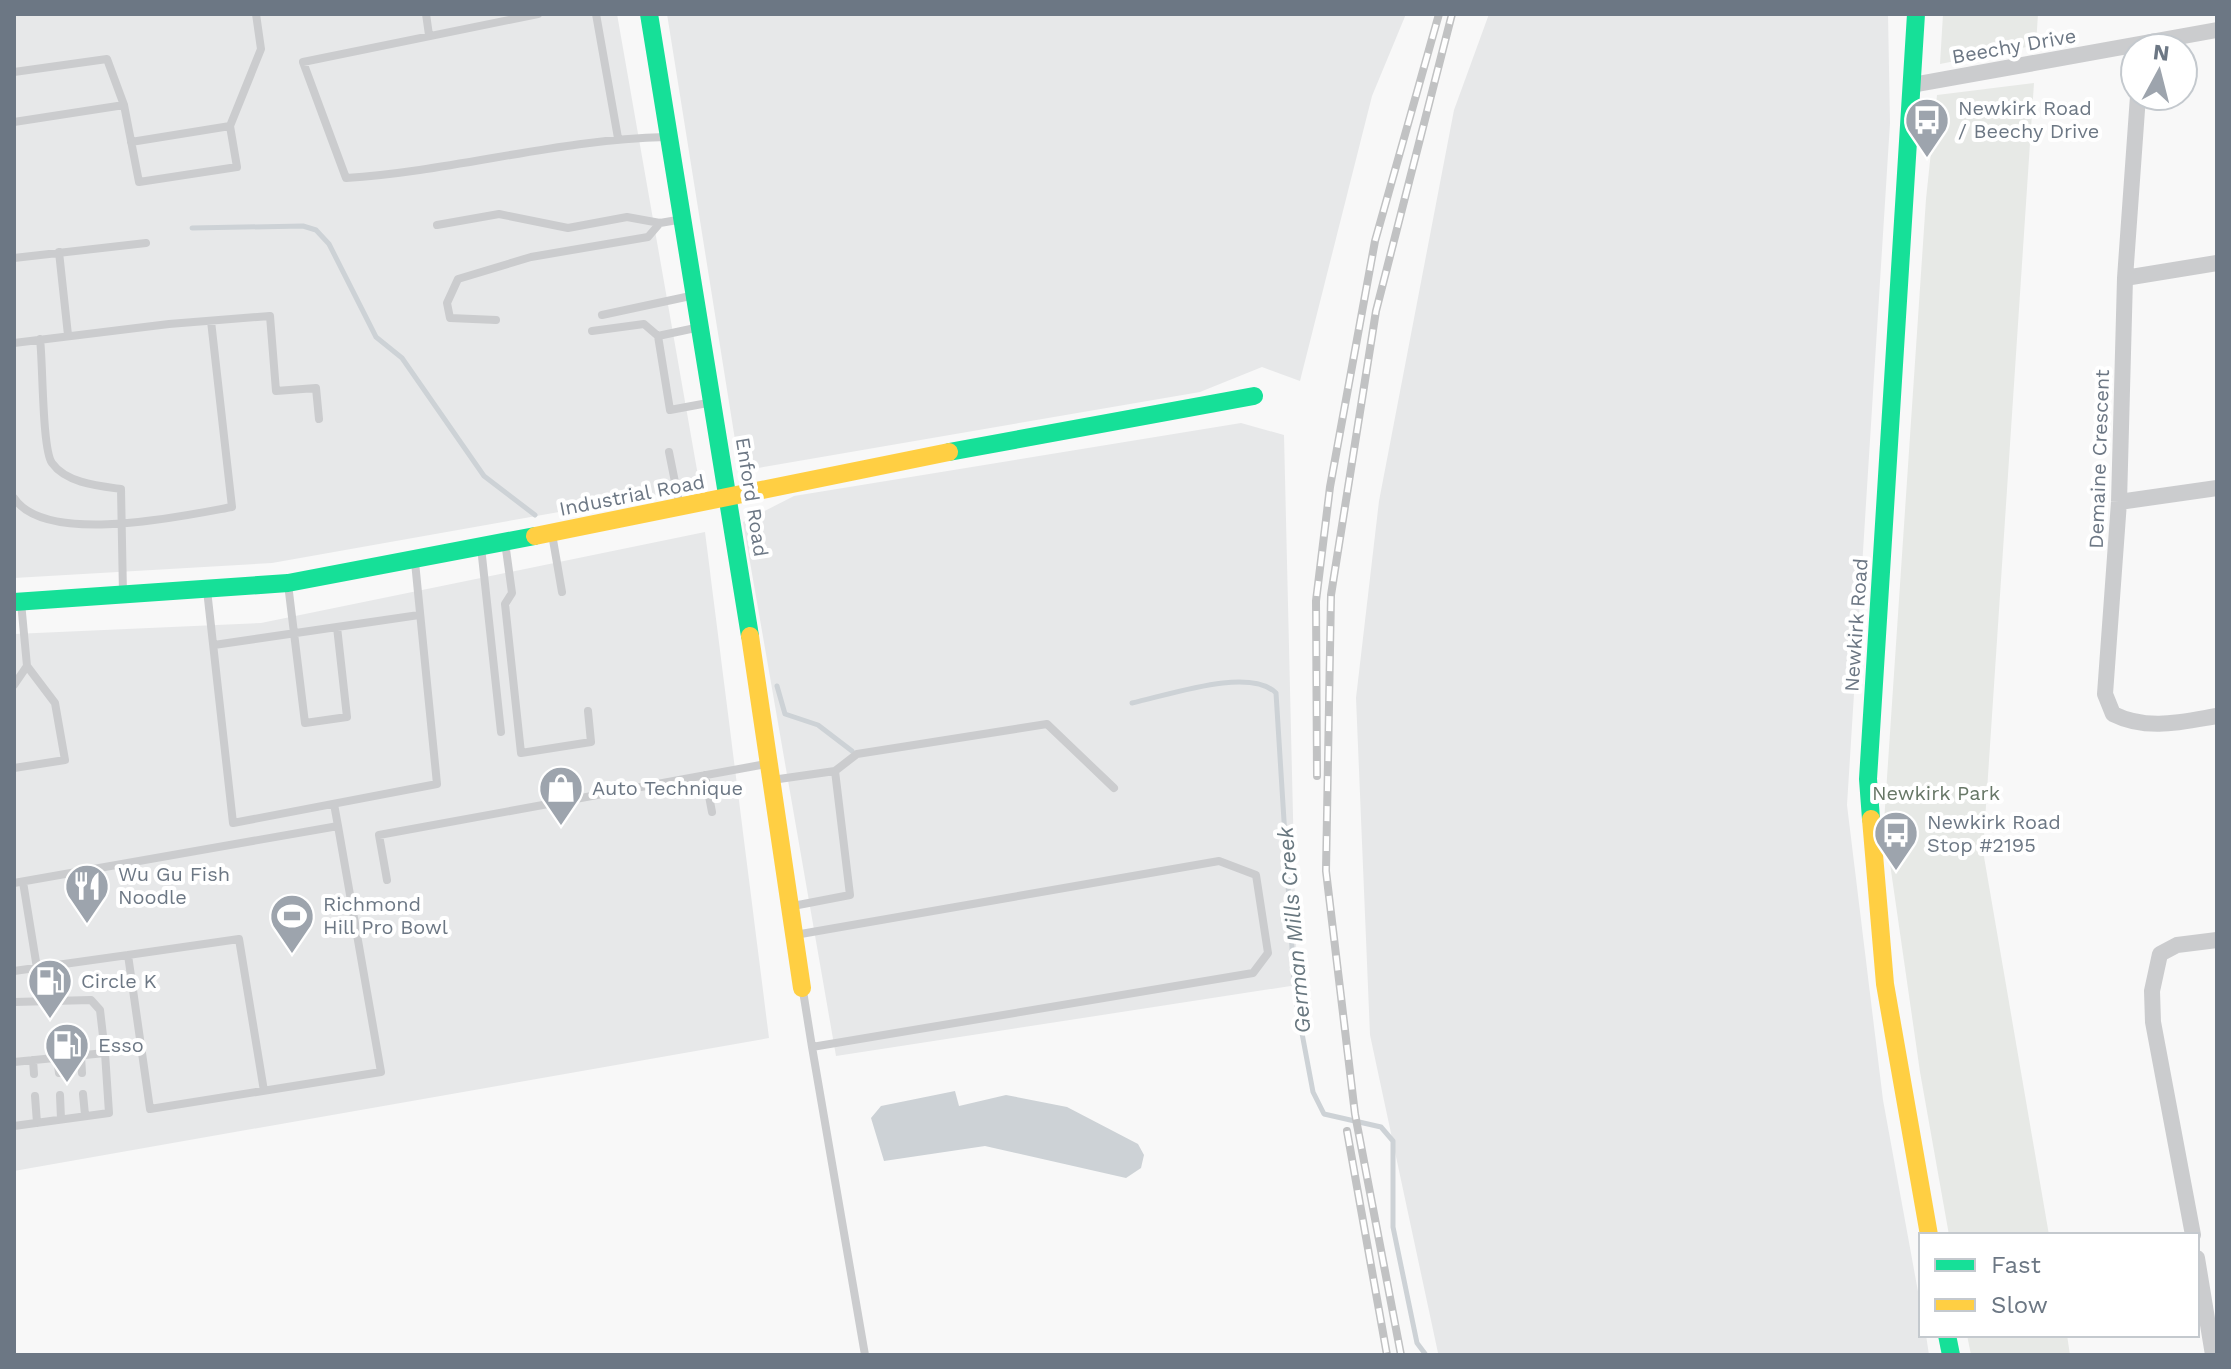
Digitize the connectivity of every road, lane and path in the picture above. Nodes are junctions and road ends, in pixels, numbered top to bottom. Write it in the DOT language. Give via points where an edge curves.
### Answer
graph roads {
  1 [pos="256,14"];
  2 [pos="426,14"];
  3 [pos="538,14"];
  4 [pos="596,14"];
  5 [pos="649,14"];
  6 [pos="1916,14"];
  7 [pos="429,35"];
  8 [pos="2119,49"];
  9 [pos="14,72"];
  10 [pos="1912,85"];
  11 [pos="124,105"];
  12 [pos="2137,112"];
  13 [pos="14,122"];
  14 [pos="230,126"];
  15 [pos="670,137"];
  16 [pos="618,138"];
  17 [pos="131,142"];
  18 [pos="683,219"];
  19 [pos="660,223"];
  20 [pos="437,225"];
  21 [pos="146,243"];
  22 [pos="59,252"];
  23 [pos="14,258"];
  24 [pos="2217,263"];
  25 [pos="2125,278"];
  26 [pos="696,295"];
  27 [pos="602,315"];
  28 [pos="496,320"];
  29 [pos="211,321"];
  30 [pos="702,326"];
  31 [pos="592,331"];
  32 [pos="68,335"];
  33 [pos="658,336"];
  34 [pos="40,339"];
  35 [pos="14,343"];
  36 [pos="1254,396"];
  37 [pos="714,402"];
  38 [pos="319,419"];
  39 [pos="669,452"];
  40 [pos="2217,488"];
  41 [pos="14,498"];
  42 [pos="730,498"];
  43 [pos="2119,502"];
  44 [pos="681,508"];
  45 [pos="120,524"];
  46 [pos="552,533"];
  47 [pos="505,542"];
  48 [pos="481,546"];
  49 [pos="415,559"];
  50 [pos="288,583"];
  51 [pos="207,589"];
  52 [pos="562,592"];
  53 [pos="123,595"];
  54 [pos="18,601"];
  55 [pos="419,615"];
  56 [pos="337,627"];
  57 [pos="294,633"];
  58 [pos="214,645"];
  59 [pos="27,666"];
  60 [pos="14,685"];
  61 [pos="588,711"];
  62 [pos="2217,716"];
  63 [pos="501,732"];
  64 [pos="14,768"];
  65 [pos="835,771"];
  66 [pos="770,772"];
  67 [pos="705,775"];
  68 [pos="1114,788"];
  69 [pos="334,804"];
  70 [pos="712,812"];
  71 [pos="338,826"];
  72 [pos="387,880"];
  73 [pos="19,882"];
  74 [pos="790,907"];
  75 [pos="794,935"];
  76 [pos="2217,940"];
  77 [pos="128,955"];
  78 [pos="37,968"];
  79 [pos="14,971"];
  80 [pos="802,988"];
  81 [pos="14,1002"];
  82 [pos="812,1047"];
  83 [pos="105,1053"];
  84 [pos="81,1056"];
  85 [pos="57,1058"];
  86 [pos="33,1060"];
  87 [pos="14,1062"];
  88 [pos="59,1073"];
  89 [pos="82,1073"];
  90 [pos="34,1074"];
  91 [pos="264,1091"];
  92 [pos="83,1094"];
  93 [pos="60,1095"];
  94 [pos="35,1096"];
  95 [pos="85,1115"];
  96 [pos="61,1119"];
  97 [pos="37,1123"];
  98 [pos="14,1126"];
  99 [pos="1929,1233"];
  100 [pos="2193,1233"];
  101 [pos="2199,1270"];
  102 [pos="865,1355"];
  103 [pos="2213,1355"];
  1 -- 14 [label="lane" via="261,49"];
  2 -- 7 [label="lane"];
  3 -- 7 [label="lane"];
  4 -- 16 [label="lane"];
  5 -- 15 [label="street, Enford Road"];
  6 -- 10 [label="street, Newkirk Road"];
  7 -- 16 [label="lane" via="303,62 346,178 415,174"];
  8 -- 10 [label="street, Beechy Drive"];
  9 -- 11 [label="lane" via="107,59"];
  10 -- 99 [label="street, Newkirk Road" via="1868,779 1885,984"];
  11 -- 13 [label="lane"];
  11 -- 17 [label="lane"];
  12 -- 25 [label="street, Demaine Crescent"];
  14 -- 17 [label="lane"];
  14 -- 17 [label="lane" via="237,167 139,182"];
  15 -- 16 [label="lane"];
  15 -- 18 [label="street, Enford Road"];
  18 -- 19 [label="lane"];
  18 -- 26 [label="street, Enford Road"];
  19 -- 20 [label="lane" via="627,217 568,228 499,214"];
  19 -- 28 [label="lane" via="648,237 531,257 458,279 447,303 450,318"];
  21 -- 22 [label="lane"];
  22 -- 23 [label="lane"];
  22 -- 32 [label="lane"];
  24 -- 25 [label="street"];
  25 -- 43 [label="street, Demaine Crescent"];
  26 -- 27 [label="lane"];
  26 -- 30 [label="street, Enford Road"];
  29 -- 32 [label="lane"];
  29 -- 38 [label="lane" via="270,316 276,391 316,388"];
  29 -- 45 [label="lane" via="232,507"];
  30 -- 33 [label="lane"];
  30 -- 37 [label="street, Enford Road"];
  31 -- 33 [label="lane" via="644,324"];
  32 -- 34 [label="lane"];
  33 -- 37 [label="lane" via="670,410"];
  34 -- 35 [label="lane"];
  34 -- 45 [label="lane" via="51,463 70,477 121,489"];
  36 -- 42 [label="street, Industrial Road" via="824,475"];
  37 -- 42 [label="street, Enford Road"];
  39 -- 44 [label="lane"];
  40 -- 43 [label="street"];
  41 -- 45 [label="lane" via="41,518"];
  42 -- 44 [label="street, Industrial Road"];
  42 -- 66 [label="street, Enford Road"];
  43 -- 62 [label="street, Demaine Crescent" via="2105,694 2109,708 2129,722 2148,725"];
  44 -- 46 [label="street, Industrial Road"];
  45 -- 53 [label="lane"];
  46 -- 47 [label="street, Industrial Road"];
  46 -- 52 [label="lane"];
  47 -- 48 [label="street, Industrial Road"];
  47 -- 61 [label="lane" via="512,593 505,604 521,753 591,742"];
  48 -- 49 [label="street, Industrial Road"];
  48 -- 63 [label="lane"];
  49 -- 50 [label="street, Industrial Road"];
  49 -- 55 [label="lane"];
  50 -- 51 [label="street, Industrial Road"];
  50 -- 57 [label="lane"];
  51 -- 53 [label="street, Industrial Road"];
  51 -- 58 [label="lane"];
  53 -- 54 [label="street, Industrial Road"];
  54 -- 59 [label="lane"];
  55 -- 56 [label="lane"];
  55 -- 69 [label="lane" via="437,784"];
  56 -- 57 [label="lane"];
  56 -- 57 [label="lane" via="347,717 305,723"];
  57 -- 58 [label="lane"];
  58 -- 69 [label="lane" via="233,823"];
  59 -- 60 [label="lane"];
  59 -- 64 [label="lane" via="55,703 65,760"];
  65 -- 66 [label="lane"];
  65 -- 68 [label="lane" via="857,754 1047,724"];
  65 -- 74 [label="lane" via="850,895"];
  66 -- 67 [label="lane"];
  66 -- 74 [label="street, Enford Road"];
  67 -- 70 [label="lane"];
  67 -- 72 [label="lane" via="379,835"];
  69 -- 71 [label="lane"];
  71 -- 73 [label="lane"];
  71 -- 91 [label="lane" via="381,1072"];
  73 -- 78 [label="lane"];
  74 -- 75 [label="street, Enford Road"];
  75 -- 80 [label="street, Enford Road"];
  75 -- 82 [label="lane" via="1219,861 1256,875 1268,953 1253,973"];
  76 -- 100 [label="street" via="2177,945 2160,954 2152,991 2153,1022"];
  77 -- 78 [label="lane"];
  77 -- 91 [label="lane" via="239,939"];
  77 -- 91 [label="lane" via="150,1109"];
  78 -- 79 [label="lane"];
  80 -- 82 [label="lane"];
  81 -- 83 [label="lane" via="91,1000 100,1010"];
  82 -- 102 [label="lane"];
  83 -- 84 [label="lane"];
  83 -- 95 [label="lane" via="109,1113"];
  84 -- 85 [label="lane"];
  84 -- 89 [label="lane"];
  85 -- 86 [label="lane"];
  85 -- 88 [label="lane"];
  86 -- 87 [label="lane"];
  86 -- 90 [label="lane"];
  92 -- 95 [label="lane"];
  93 -- 96 [label="lane"];
  94 -- 97 [label="lane"];
  95 -- 96 [label="lane"];
  96 -- 97 [label="lane"];
  97 -- 98 [label="lane"];
  101 -- 103 [label="street"];
}
